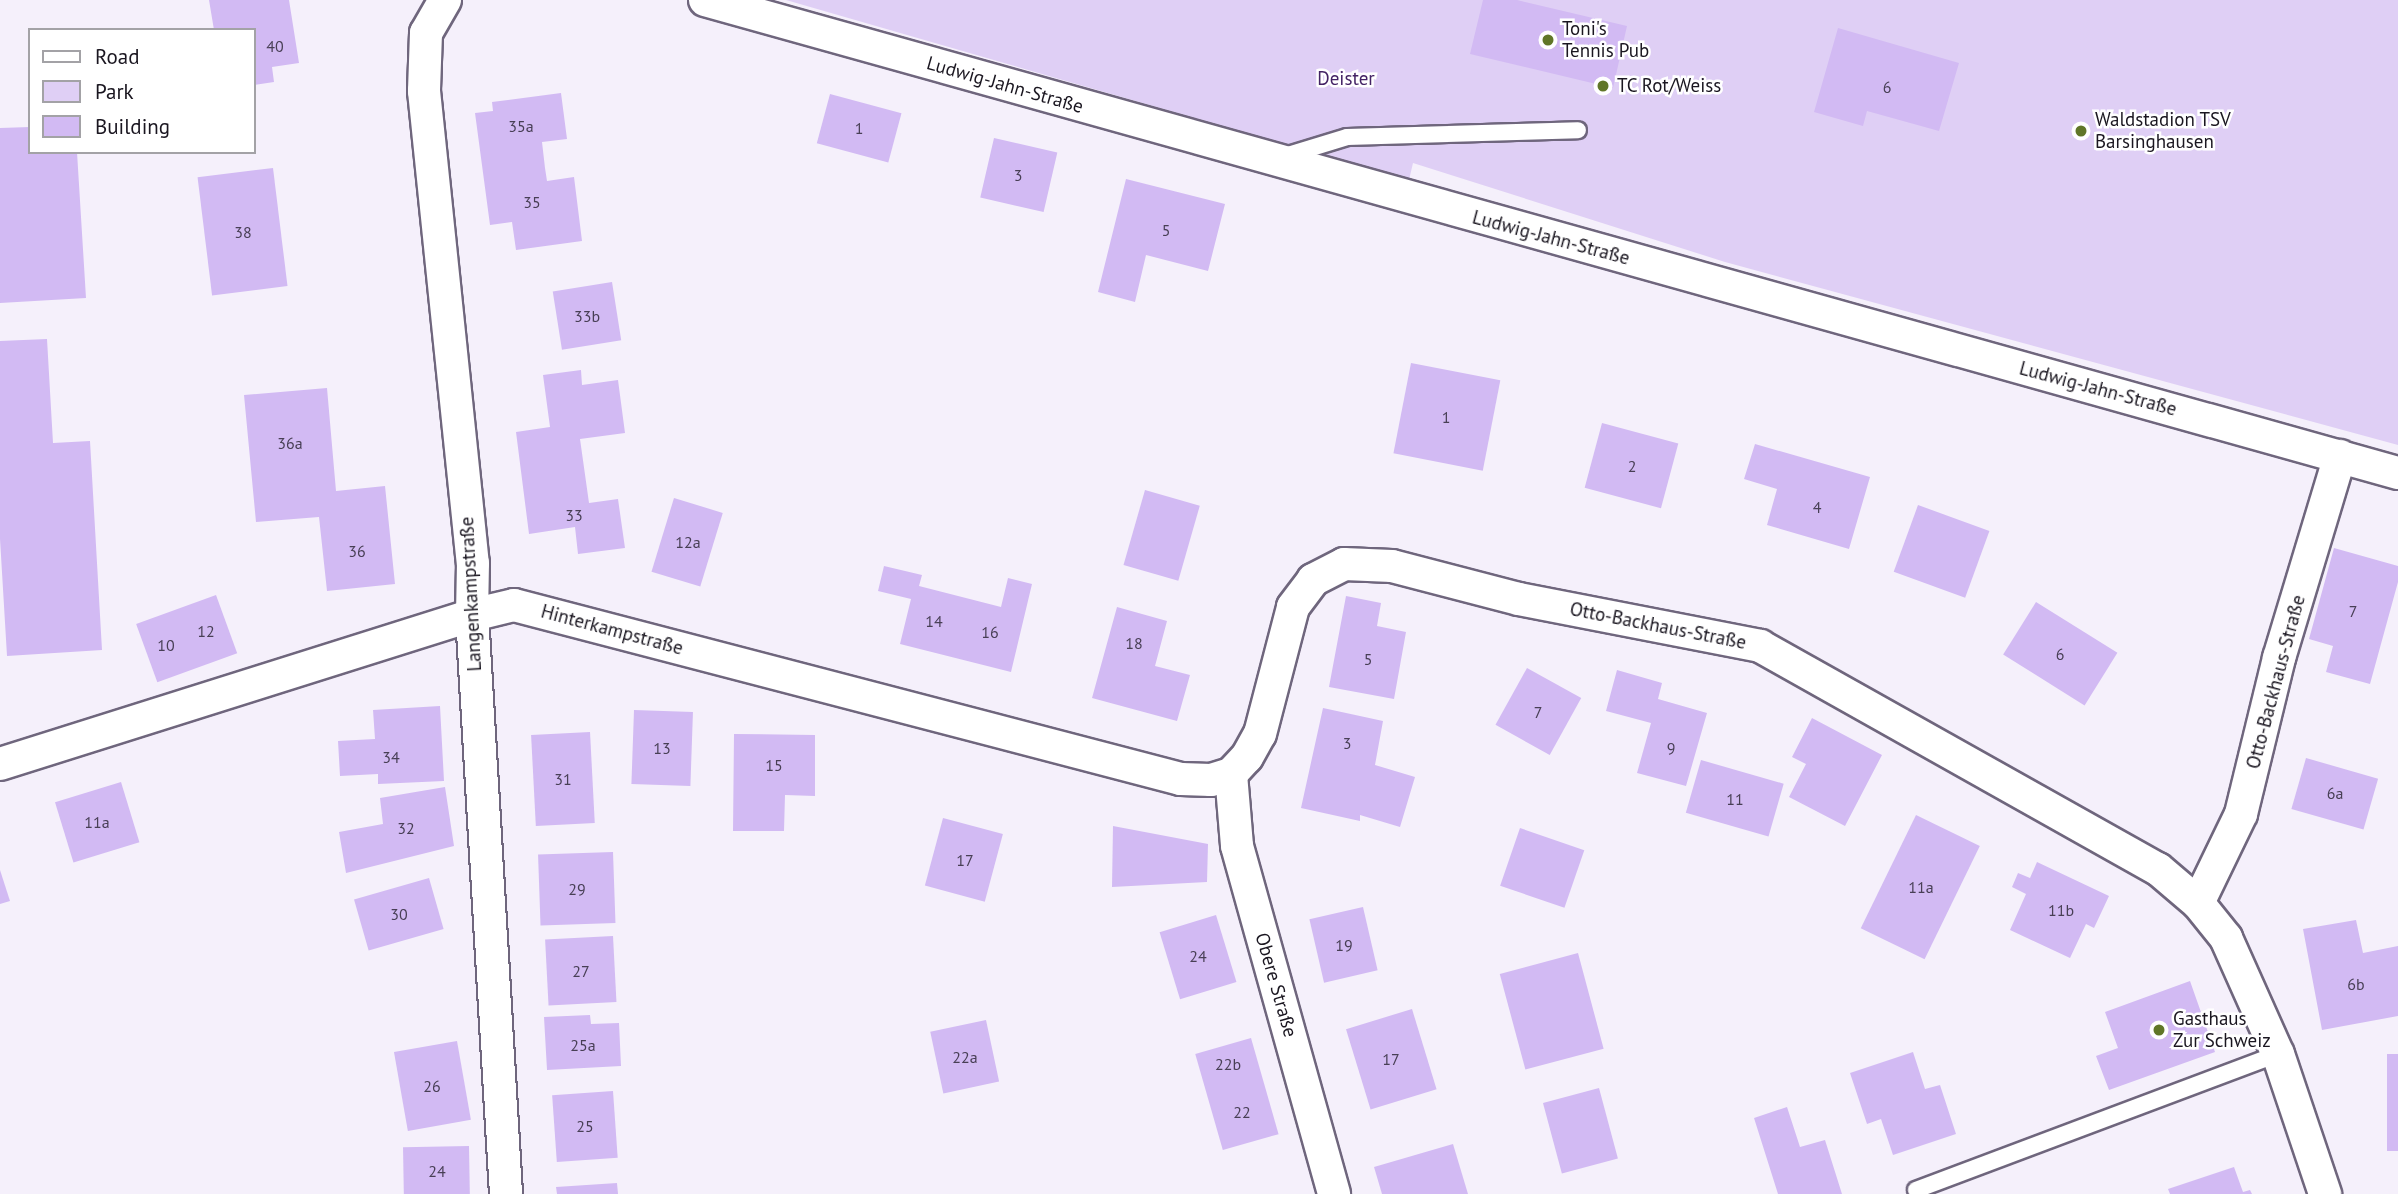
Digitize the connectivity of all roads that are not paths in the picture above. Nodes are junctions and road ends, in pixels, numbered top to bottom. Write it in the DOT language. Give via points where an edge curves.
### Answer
graph roads {
  1 [pos="445,0"];
  2 [pos="705,0"];
  3 [pos="1578,130"];
  4 [pos="1273,160"];
  5 [pos="2340,456"];
  6 [pos="2398,473"];
  7 [pos="472,615"];
  8 [pos="0,764"];
  9 [pos="1230,774"];
  10 [pos="2198,903"];
  11 [pos="2278,1054"];
  12 [pos="1916,1190"];
  13 [pos="506,1194"];
  14 [pos="1334,1194"];
  15 [pos="2325,1194"];
  1 -- 7 [label="street, Langenkampstraße" via="426,33 424,91 473,563"];
  2 -- 4 [label="street, Ludwig-Jahn-Straße"];
  3 -- 4 [label="lane" via="1348,137"];
  4 -- 5 [label="street, Ludwig-Jahn-Straße"];
  5 -- 6 [label="street, Ludwig-Jahn-Straße"];
  5 -- 10 [label="street, Otto-Backhaus-Straße" via="2279,658 2241,814"];
  7 -- 8 [label="street, Hinterkampstraße"];
  7 -- 9 [label="street, Hinterkampstraße" via="514,605 1181,779 1211,780"];
  7 -- 13 [label="street, Langenkampstraße"];
  9 -- 10 [label="street, Otto-Backhaus-Straße" via="1260,734 1293,607 1313,580 1343,564 1392,566 1519,598 1760,646 2158,869"];
  9 -- 14 [label="street, Obere Straße" via="1237,846"];
  10 -- 11 [label="street, Otto-Backhaus-Straße" via="2226,938"];
  11 -- 12 [label="lane"];
  11 -- 15 [label="street, Otto-Backhaus-Straße"];
}
